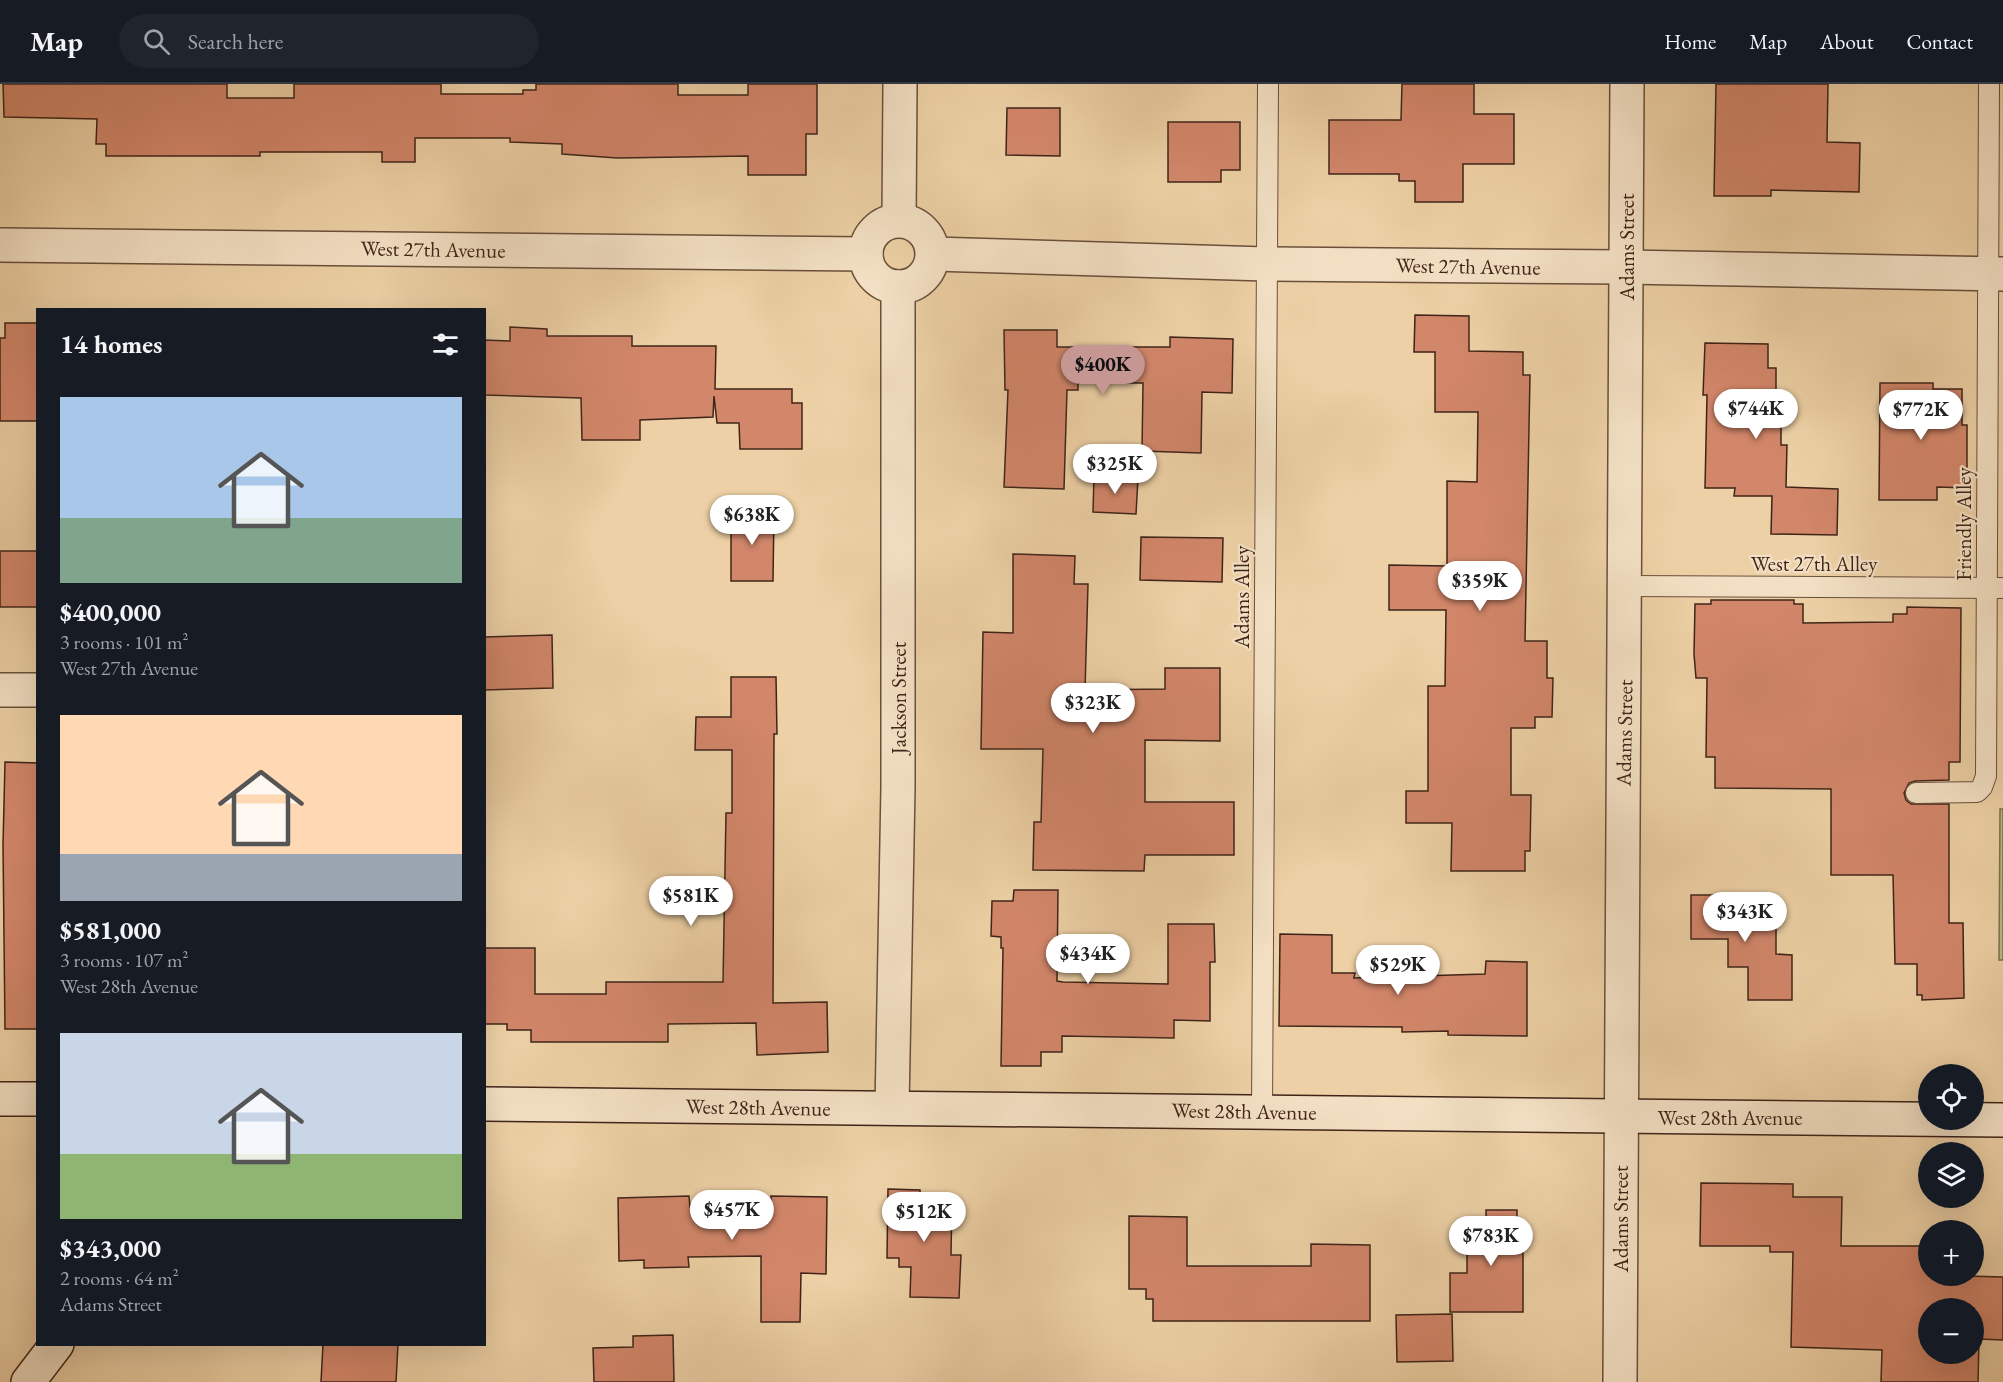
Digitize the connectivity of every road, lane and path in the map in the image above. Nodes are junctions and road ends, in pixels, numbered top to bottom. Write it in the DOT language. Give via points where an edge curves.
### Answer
graph roads {
  1 [pos="900,84"];
  2 [pos="1268,84"];
  3 [pos="1627,84"];
  4 [pos="1989,84"];
  5 [pos="899,220"];
  6 [pos="0,245"];
  7 [pos="866,254"];
  8 [pos="933,254"];
  9 [pos="1266,264"];
  10 [pos="1625,267"];
  11 [pos="1996,274"];
  12 [pos="898,287"];
  13 [pos="1625,586"];
  14 [pos="1995,588"];
  15 [pos="0,690"];
  16 [pos="36,690"];
  17 [pos="1916,793"];
  18 [pos="0,1099"];
  19 [pos="36,1099"];
  20 [pos="486,1104"];
  21 [pos="892,1108"];
  22 [pos="1262,1111"];
  23 [pos="1620,1116"];
  24 [pos="2003,1120"];
  25 [pos="55,1346"];
  26 [pos="28,1382"];
  27 [pos="1620,1382"];
  1 -- 5 [label="street"];
  2 -- 9 [label="lane, Adams Alley"];
  3 -- 10 [label="street, Adams Street"];
  4 -- 11 [label="lane, Friendly Alley"];
  5 -- 7 [label="street" via="877,229 869,239"];
  5 -- 8 [label="street" via="912,222 925,232"];
  6 -- 7 [label="street, West 27th Avenue"];
  7 -- 12 [label="street" via="874,275 883,283"];
  8 -- 9 [label="street, West 27th Avenue"];
  8 -- 12 [label="street" via="925,275 916,283"];
  9 -- 10 [label="street, West 27th Avenue"];
  9 -- 22 [label="lane, Adams Alley"];
  10 -- 11 [label="street, West 27th Avenue"];
  10 -- 13 [label="street, Adams Street"];
  11 -- 14 [label="lane, Friendly Alley"];
  12 -- 21 [label="street, Jackson Street" via="898,787"];
  13 -- 14 [label="lane, West 27th Alley"];
  13 -- 23 [label="street, Adams Street"];
  14 -- 17 [label="lane, Friendly Alley" via="1984,782 1972,793"];
  15 -- 16 [label="street"];
  18 -- 19 [label="street"];
  20 -- 21 [label="street, West 28th Avenue"];
  21 -- 22 [label="street, West 28th Avenue"];
  22 -- 23 [label="street, West 28th Avenue"];
  23 -- 24 [label="street, West 28th Avenue"];
  23 -- 27 [label="street, Adams Street"];
  25 -- 26 [label="street"];
}
